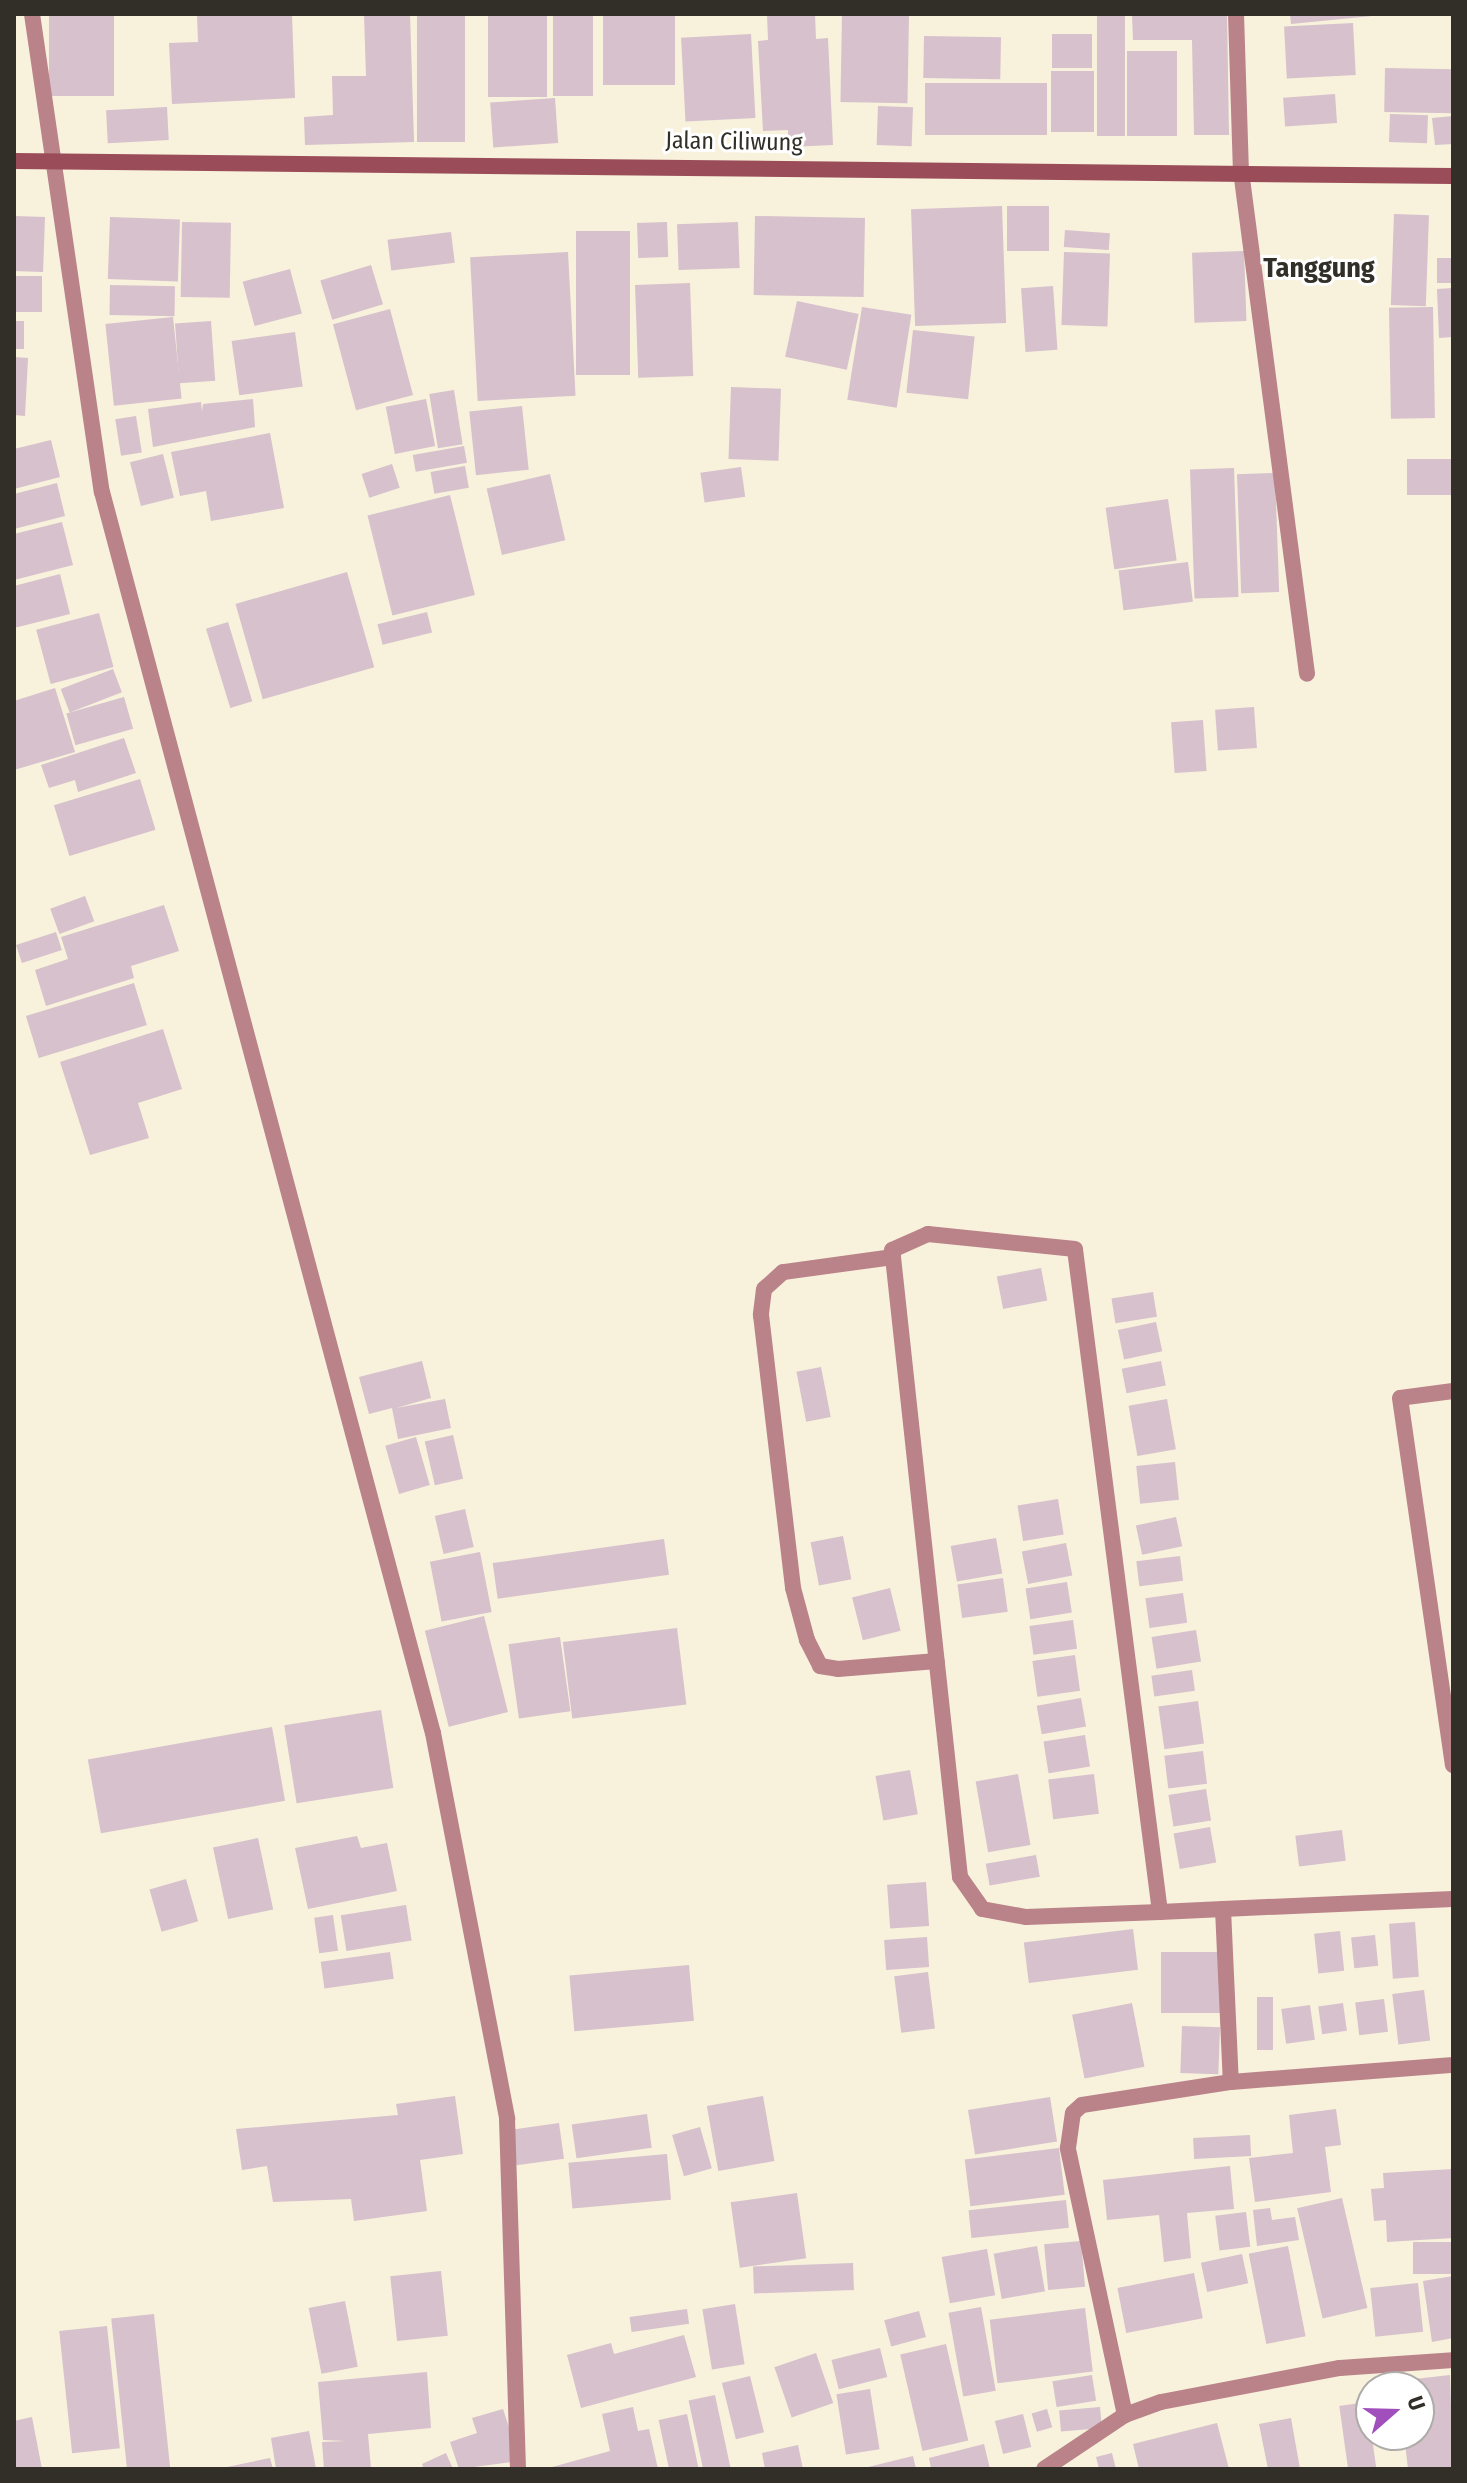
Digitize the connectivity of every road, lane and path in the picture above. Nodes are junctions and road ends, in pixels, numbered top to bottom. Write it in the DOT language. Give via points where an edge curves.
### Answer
graph roads {
  1 [pos="32,14"];
  2 [pos="1236,14"];
  3 [pos="52,160"];
  4 [pos="14,161"];
  5 [pos="1241,171"];
  6 [pos="1453,176"];
  7 [pos="1307,674"];
  8 [pos="893,1257"];
  9 [pos="1453,1391"];
  10 [pos="937,1661"];
  11 [pos="1453,1765"];
  12 [pos="1453,1899"];
  13 [pos="1223,1909"];
  14 [pos="1160,1912"];
  15 [pos="1453,2065"];
  16 [pos="1231,2082"];
  17 [pos="1453,2360"];
  18 [pos="1125,2415"];
  19 [pos="518,2469"];
  20 [pos="1044,2469"];
  1 -- 3 [label="street"];
  2 -- 5 [label="street"];
  3 -- 4 [label="main road, Jalan Ciliwung"];
  3 -- 5 [label="main road, Jalan Ciliwung"];
  3 -- 19 [label="street" via="102,492 433,1733 507,2119"];
  5 -- 6 [label="main road, Jalan Ciliwung"];
  5 -- 7 [label="street"];
  8 -- 10 [label="street"];
  8 -- 10 [label="street" via="783,1272 764,1289 761,1315 793,1588 820,1666"];
  8 -- 14 [label="street" via="892,1250 928,1234 1075,1249"];
  9 -- 11 [label="street" via="1400,1398"];
  10 -- 14 [label="street" via="960,1877 982,1909 1026,1917"];
  12 -- 13 [label="street"];
  13 -- 14 [label="street"];
  13 -- 16 [label="street"];
  15 -- 16 [label="street"];
  16 -- 18 [label="street" via="1082,2105 1067,2126"];
  17 -- 18 [label="street" via="1220,2388"];
  18 -- 20 [label="street"];
}
